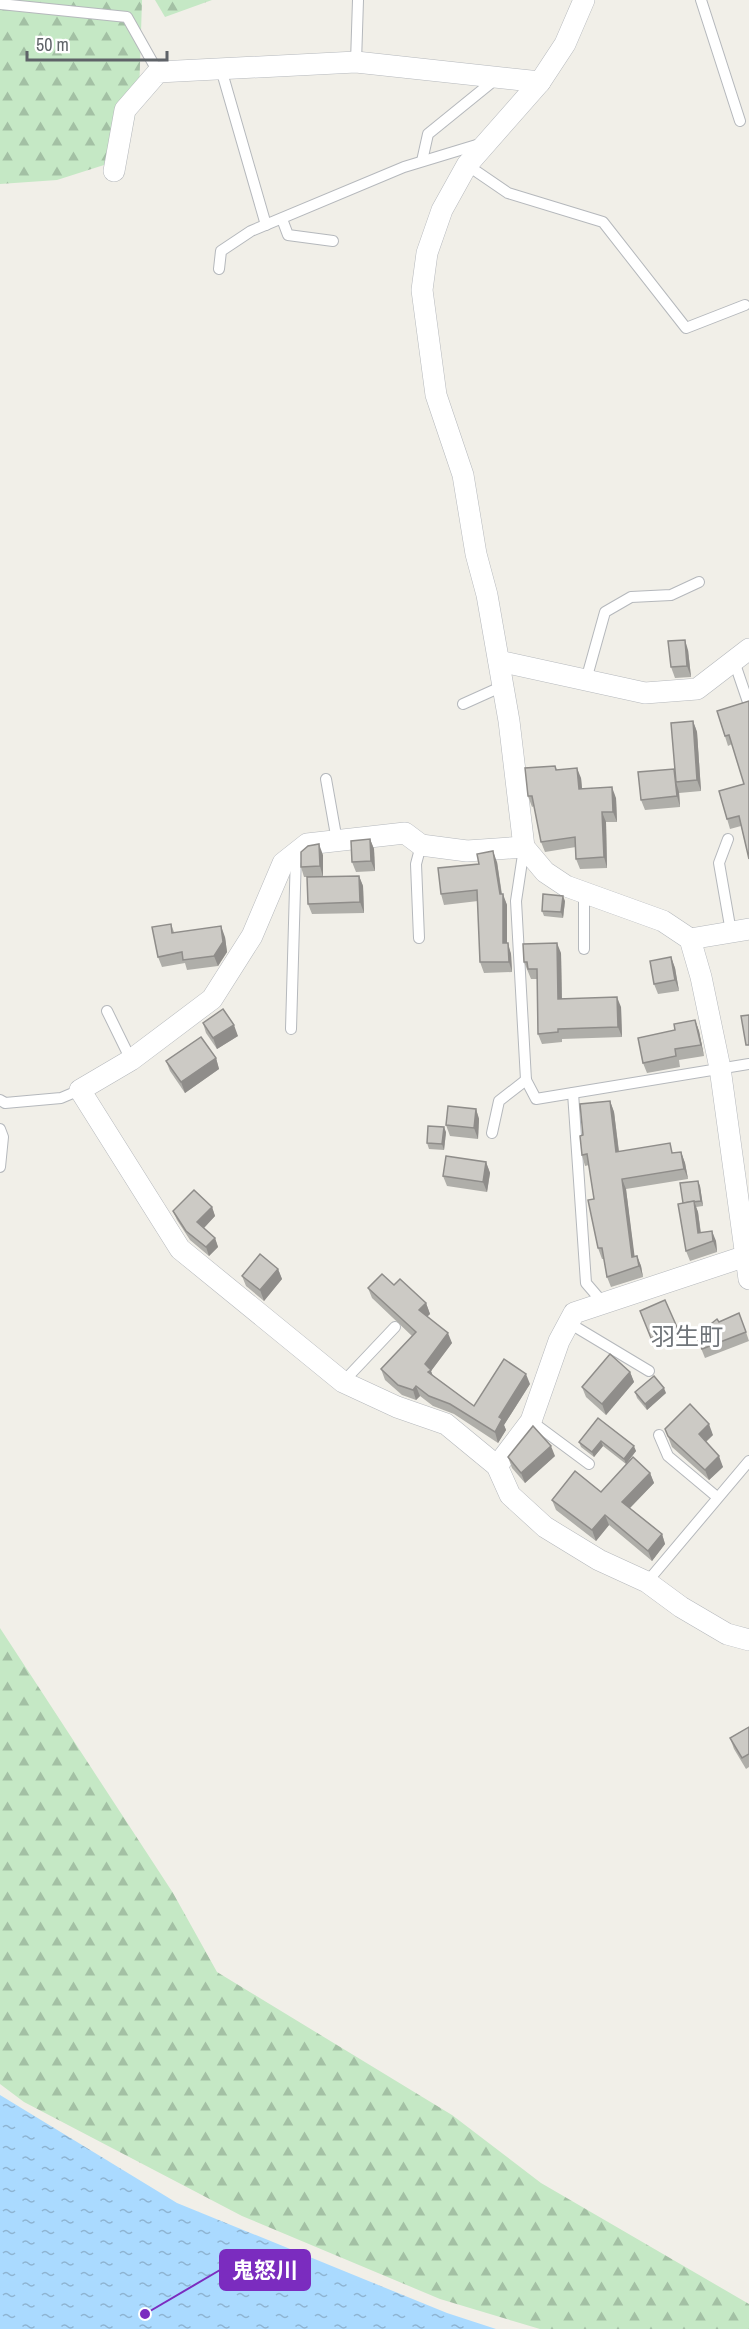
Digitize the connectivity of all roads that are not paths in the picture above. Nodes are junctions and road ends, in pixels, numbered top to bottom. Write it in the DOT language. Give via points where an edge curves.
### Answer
graph roads {
  1 [pos="358,0"];
  2 [pos="584,0"];
  3 [pos="701,0"];
  4 [pos="0,4"];
  5 [pos="356,62"];
  6 [pos="221,69"];
  7 [pos="158,72"];
  8 [pos="498,78"];
  9 [pos="540,82"];
  10 [pos="740,122"];
  11 [pos="489,141"];
  12 [pos="422,161"];
  13 [pos="467,165"];
  14 [pos="114,171"];
  15 [pos="282,219"];
  16 [pos="266,225"];
  17 [pos="333,240"];
  18 [pos="219,269"];
  19 [pos="745,305"];
  20 [pos="699,582"];
  21 [pos="741,655"];
  22 [pos="499,661"];
  23 [pos="586,680"];
  24 [pos="503,686"];
  25 [pos="463,704"];
  26 [pos="749,705"];
  27 [pos="326,779"];
  28 [pos="728,839"];
  29 [pos="337,841"];
  30 [pos="421,845"];
  31 [pos="524,847"];
  32 [pos="296,853"];
  33 [pos="584,892"];
  34 [pos="740,930"];
  35 [pos="419,938"];
  36 [pos="690,939"];
  37 [pos="584,949"];
  38 [pos="107,1011"];
  39 [pos="291,1029"];
  40 [pos="131,1060"];
  41 [pos="749,1064"];
  42 [pos="720,1068"];
  43 [pos="526,1080"];
  44 [pos="80,1090"];
  45 [pos="573,1093"];
  46 [pos="0,1100"];
  47 [pos="0,1129"];
  48 [pos="492,1133"];
  49 [pos="0,1167"];
  50 [pos="748,1255"];
  51 [pos="749,1279"];
  52 [pos="604,1304"];
  53 [pos="569,1323"];
  54 [pos="394,1328"];
  55 [pos="649,1371"];
  56 [pos="343,1382"];
  57 [pos="531,1421"];
  58 [pos="659,1435"];
  59 [pos="749,1461"];
  60 [pos="589,1464"];
  61 [pos="497,1466"];
  62 [pos="717,1497"];
  63 [pos="647,1582"];
  64 [pos="749,1640"];
  1 -- 5 [label="lane"];
  2 -- 9 [label="street" via="565,44"];
  3 -- 10 [label="lane"];
  4 -- 7 [label="lane" via="127,17"];
  5 -- 6 [label="street"];
  5 -- 8 [label="street"];
  6 -- 7 [label="street"];
  6 -- 16 [label="lane"];
  7 -- 14 [label="street" via="125,110"];
  8 -- 9 [label="street"];
  8 -- 12 [label="lane" via="428,134"];
  9 -- 11 [label="street"];
  11 -- 12 [label="lane"];
  11 -- 13 [label="street"];
  12 -- 15 [label="lane"];
  13 -- 19 [label="lane" via="508,193 603,222 686,328"];
  13 -- 22 [label="street" via="442,210 426,253 422,290 436,395 463,475"];
  15 -- 16 [label="lane"];
  15 -- 17 [label="lane" via="288,235"];
  16 -- 18 [label="lane" via="221,251"];
  20 -- 23 [label="lane" via="670,595 631,597 605,612"];
  21 -- 23 [label="street" via="697,689 645,693"];
  21 -- 26 [label="lane"];
  22 -- 23 [label="street"];
  22 -- 24 [label="street"];
  24 -- 25 [label="lane"];
  24 -- 31 [label="street"];
  27 -- 29 [label="lane"];
  28 -- 34 [label="lane" via="719,863"];
  29 -- 30 [label="street" via="405,833"];
  29 -- 32 [label="street" via="307,844"];
  30 -- 31 [label="street" via="467,851"];
  30 -- 35 [label="lane" via="416,864"];
  31 -- 33 [label="street" via="545,872"];
  31 -- 43 [label="lane" via="516,902"];
  32 -- 39 [label="lane"];
  32 -- 40 [label="street" via="283,863 252,936 212,999"];
  33 -- 36 [label="street" via="663,921"];
  33 -- 37 [label="lane"];
  34 -- 36 [label="street"];
  36 -- 42 [label="street"];
  38 -- 40 [label="lane"];
  40 -- 44 [label="street"];
  41 -- 42 [label="lane"];
  42 -- 45 [label="lane"];
  42 -- 50 [label="street"];
  43 -- 45 [label="lane" via="536,1099"];
  43 -- 48 [label="lane" via="499,1101"];
  44 -- 46 [label="lane" via="61,1098 5,1103"];
  44 -- 56 [label="street" via="180,1249"];
  45 -- 52 [label="lane" via="586,1283"];
  47 -- 49 [label="lane"];
  50 -- 51 [label="street"];
  50 -- 52 [label="street"];
  52 -- 53 [label="street" via="574,1313"];
  53 -- 55 [label="lane"];
  53 -- 57 [label="street"];
  54 -- 56 [label="lane"];
  56 -- 61 [label="street" via="446,1424"];
  57 -- 60 [label="lane"];
  57 -- 61 [label="street"];
  58 -- 62 [label="lane" via="668,1456"];
  59 -- 62 [label="lane"];
  61 -- 63 [label="street" via="510,1495 545,1527 599,1560"];
  62 -- 63 [label="lane"];
  63 -- 64 [label="street" via="727,1634"];
}
